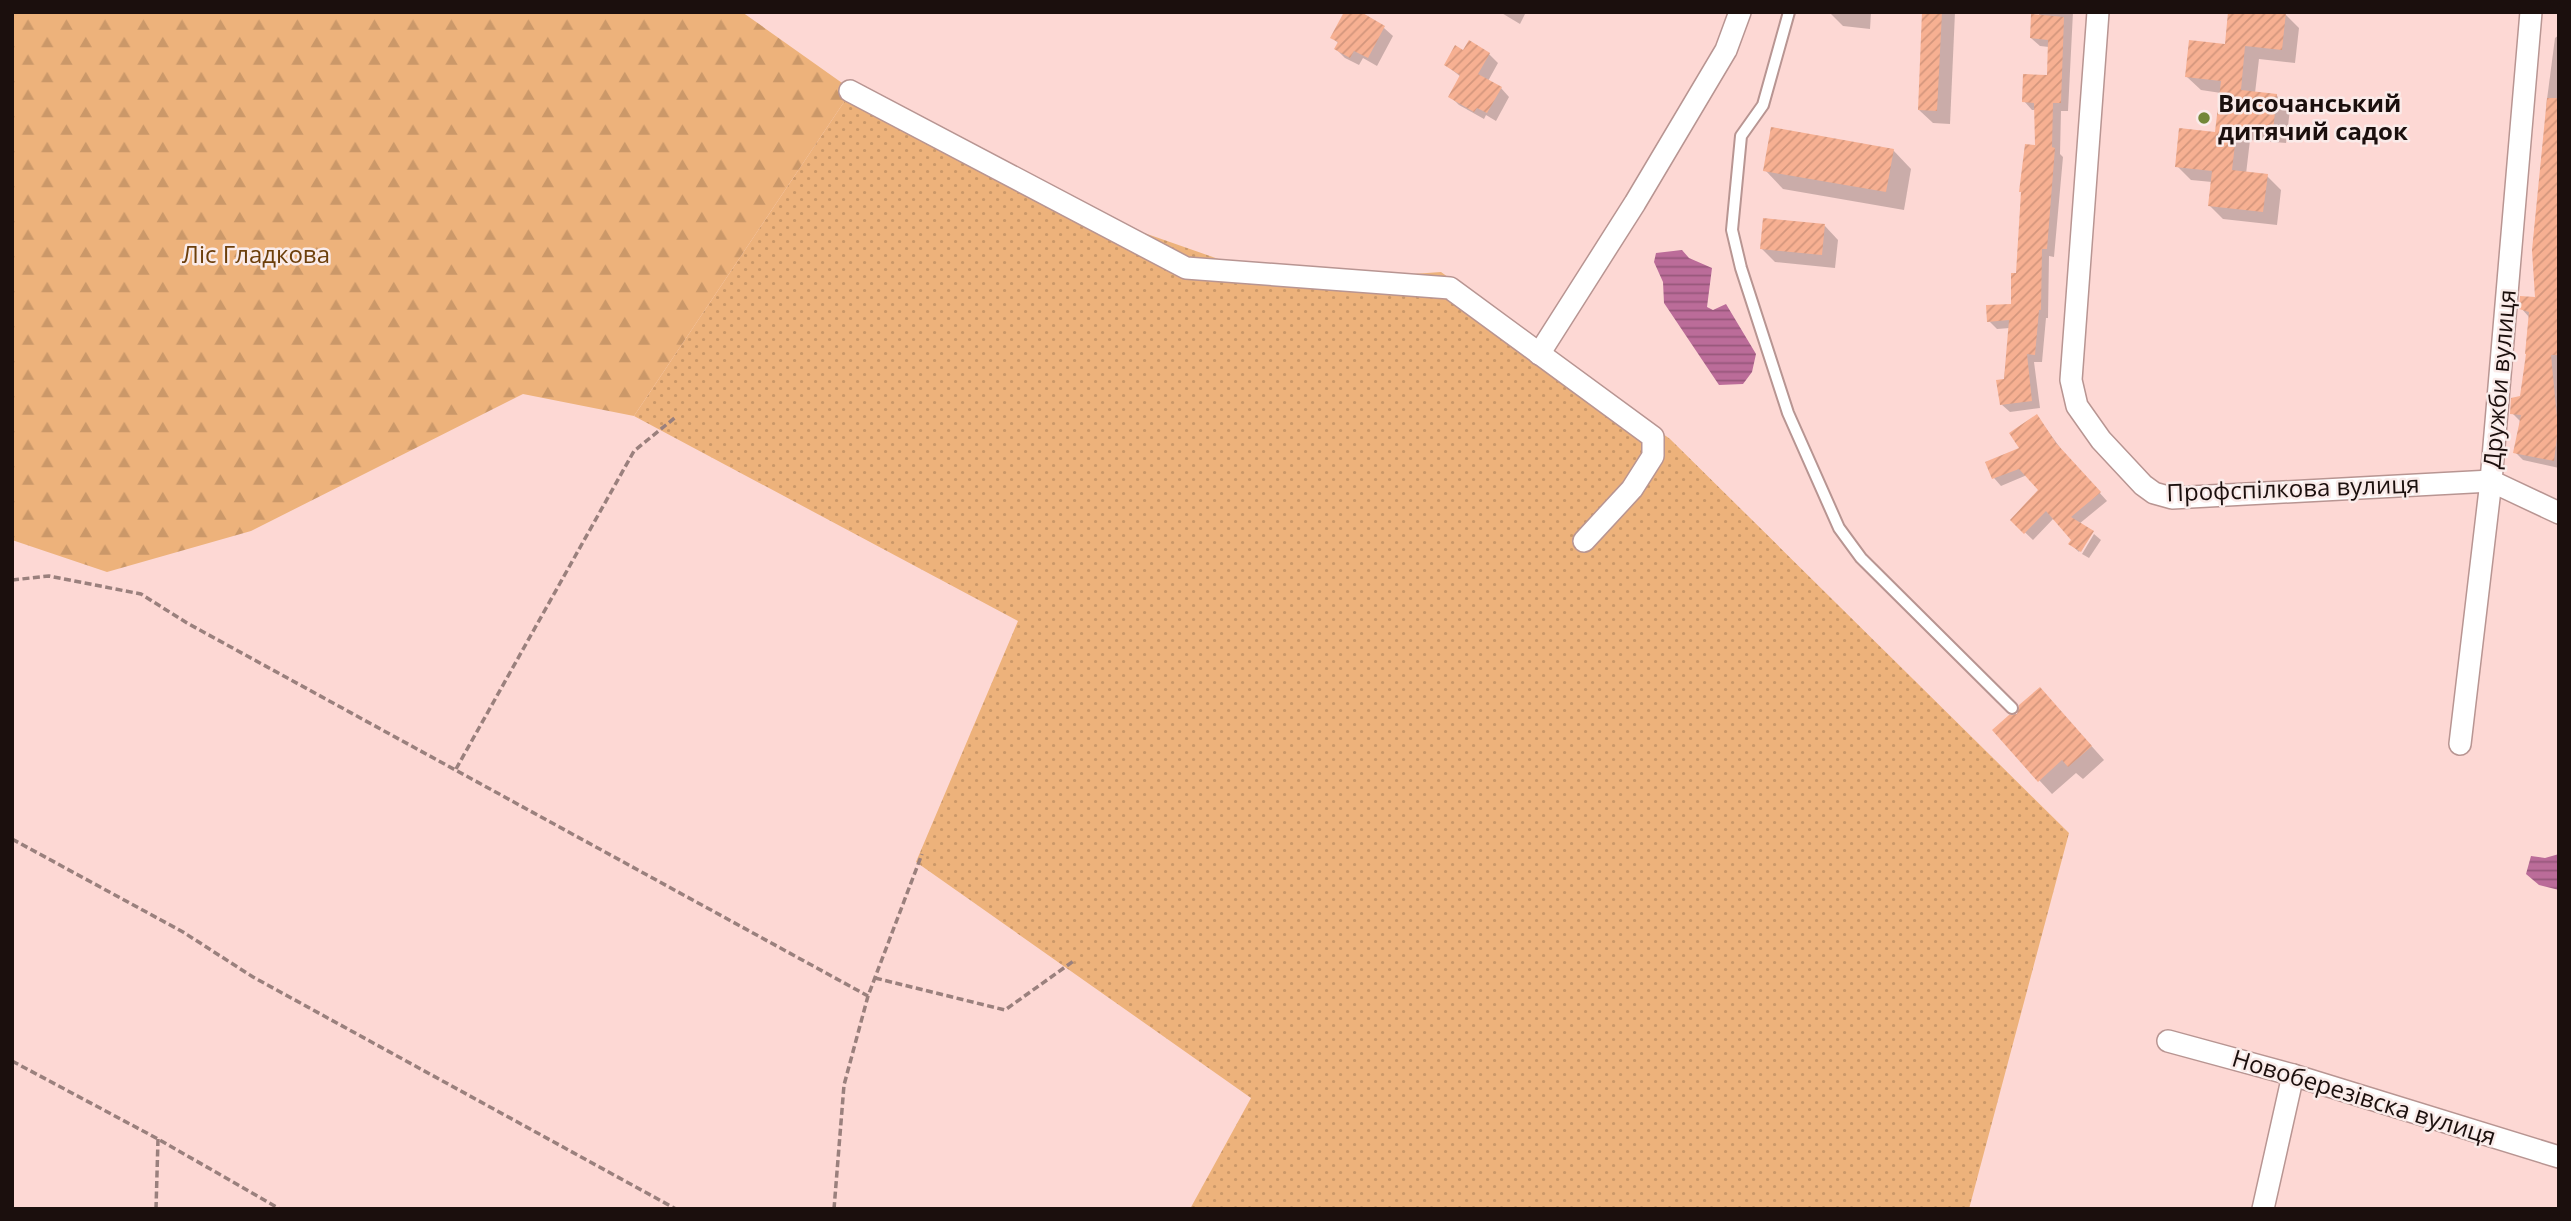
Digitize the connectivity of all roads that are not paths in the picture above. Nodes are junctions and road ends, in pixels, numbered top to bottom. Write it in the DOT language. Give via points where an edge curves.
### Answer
graph roads {
  1 [pos="1740,12"];
  2 [pos="1789,12"];
  3 [pos="2098,12"];
  4 [pos="2531,12"];
  5 [pos="850,91"];
  6 [pos="1539,354"];
  7 [pos="2491,481"];
  8 [pos="2559,513"];
  9 [pos="1584,541"];
  10 [pos="2011,708"];
  11 [pos="2459,744"];
  12 [pos="2168,1041"];
  13 [pos="2293,1075"];
  14 [pos="2559,1157"];
  15 [pos="2263,1209"];
  1 -- 6 [label="street" via="1726,50"];
  2 -- 10 [label="lane" via="1763,105 1741,136 1732,230 1741,268 1788,413 1839,528 1861,558"];
  3 -- 7 [label="street, Профспілкова вулиця" via="2071,380 2077,406 2101,440 2143,485 2172,498"];
  4 -- 7 [label="street, Дружби вулиця"];
  5 -- 6 [label="street" via="1186,268 1450,288"];
  6 -- 9 [label="street" via="1654,437 1653,456 1632,489"];
  7 -- 8 [label="street, Профспілкова вулиця"];
  7 -- 11 [label="street, Дружби вулиця"];
  12 -- 13 [label="street, Новоберезівска вулиця"];
  13 -- 14 [label="street, Новоберезівска вулиця"];
  13 -- 15 [label="street"];
}
